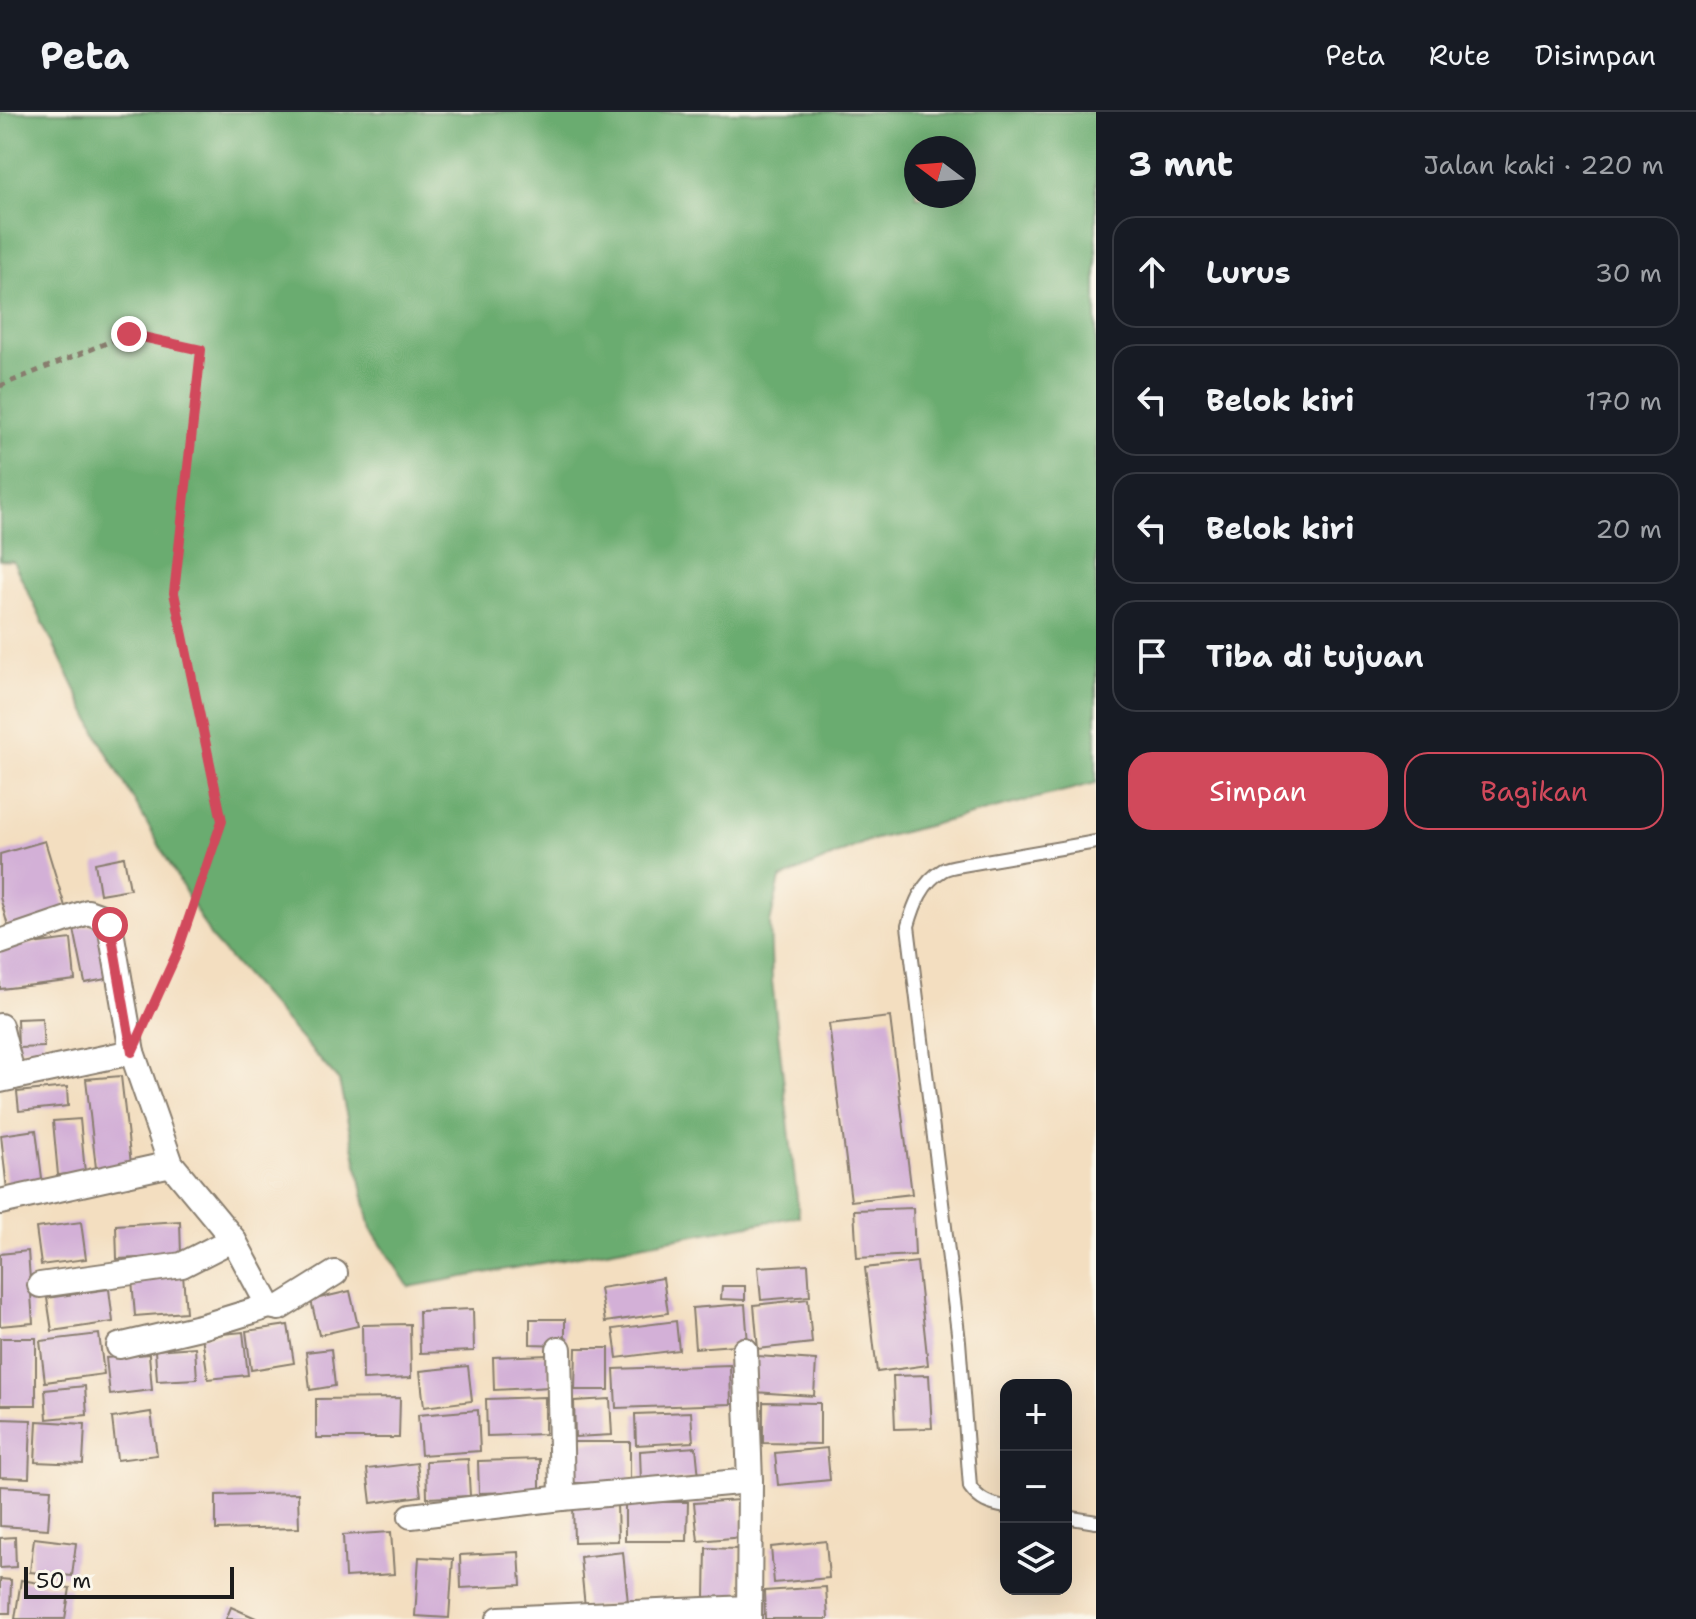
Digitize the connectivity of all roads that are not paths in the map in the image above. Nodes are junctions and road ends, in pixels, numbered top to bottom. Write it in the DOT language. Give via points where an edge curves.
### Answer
graph roads {
  1 [pos="1096,842"];
  2 [pos="0,942"];
  3 [pos="0,1026"];
  4 [pos="132,1052"];
  5 [pos="6,1078"];
  6 [pos="171,1164"];
  7 [pos="0,1202"];
  8 [pos="233,1239"];
  9 [pos="335,1273"];
  10 [pos="40,1285"];
  11 [pos="269,1306"];
  12 [pos="119,1346"];
  13 [pos="559,1349"];
  14 [pos="745,1350"];
  15 [pos="750,1481"];
  16 [pos="562,1498"];
  17 [pos="1000,1506"];
  18 [pos="411,1516"];
  19 [pos="1072,1518"];
  20 [pos="1096,1522"];
  21 [pos="749,1614"];
  22 [pos="499,1619"];
  1 -- 17 [label="lane" via="943,870 914,903 908,926 959,1341 970,1487 979,1499"];
  2 -- 4 [label="street" via="88,912 102,917 110,925"];
  3 -- 5 [label="street"];
  4 -- 5 [label="street"];
  4 -- 6 [label="street"];
  6 -- 7 [label="street"];
  6 -- 8 [label="street"];
  8 -- 10 [label="street" via="182,1265"];
  8 -- 11 [label="street"];
  9 -- 11 [label="street" via="279,1308"];
  11 -- 12 [label="street"];
  13 -- 16 [label="street"];
  14 -- 15 [label="street"];
  15 -- 16 [label="street"];
  15 -- 21 [label="street"];
  16 -- 18 [label="street"];
  19 -- 20 [label="lane"];
  21 -- 22 [label="street"];
}
